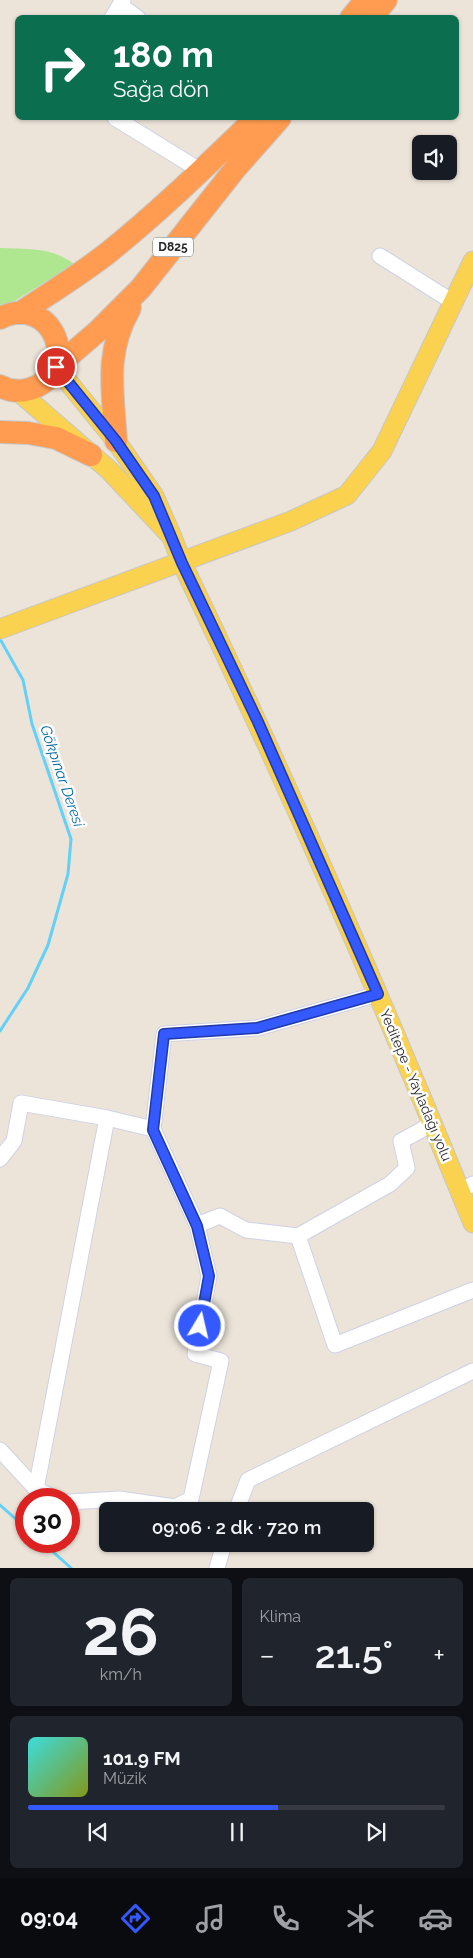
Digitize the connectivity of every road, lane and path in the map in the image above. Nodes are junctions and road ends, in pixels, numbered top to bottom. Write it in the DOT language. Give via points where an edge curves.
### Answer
graph roads {
  1 [pos="366,0"];
  2 [pos="386,0"];
  3 [pos="119,7"];
  4 [pos="133,15"];
  5 [pos="354,15"];
  6 [pos="374,15"];
  7 [pos="118,120"];
  8 [pos="254,120"];
  9 [pos="278,120"];
  10 [pos="201,171"];
  11 [pos="380,256"];
  12 [pos="473,261"];
  13 [pos="141,288"];
  14 [pos="453,302"];
  15 [pos="10,316"];
  16 [pos="56,367"];
  17 [pos="8,391"];
  18 [pos="0,432"];
  19 [pos="116,441"];
  20 [pos="91,455"];
  21 [pos="172,537"];
  22 [pos="182,563"];
  23 [pos="0,629"];
  24 [pos="378,994"];
  25 [pos="108,1118"];
  26 [pos="431,1119"];
  27 [pos="153,1130"];
  28 [pos="0,1159"];
  29 [pos="466,1187"];
  30 [pos="473,1223"];
  31 [pos="197,1226"];
  32 [pos="298,1236"];
  33 [pos="473,1290"];
  34 [pos="473,1371"];
  35 [pos="0,1450"];
  36 [pos="35,1488"];
  37 [pos="36,1488"];
  38 [pos="80,1501"];
  39 [pos="239,1502"];
  40 [pos="222,1552"];
  41 [pos="217,1568"];
  1 -- 5 [label="highway"];
  2 -- 6 [label="highway"];
  3 -- 4 [label="street"];
  7 -- 10 [label="street"];
  8 -- 10 [label="highway, D825"];
  9 -- 13 [label="highway, D825"];
  10 -- 15 [label="highway, D825" via="107,253"];
  11 -- 14 [label="street"];
  12 -- 14 [label="main road"];
  13 -- 16 [label="highway, D825"];
  13 -- 19 [label="highway" via="122,322 111,363"];
  14 -- 22 [label="main road" via="382,451 347,495 291,521"];
  15 -- 16 [label="highway" via="40,318 54,332 59,352"];
  16 -- 17 [label="highway" via="46,381 36,387"];
  16 -- 19 [label="main road, Yeditepe - Yayladağı yolu"];
  17 -- 20 [label="main road, Yeditepe - Yayladağı yolu"];
  18 -- 20 [label="highway" via="28,432 56,438"];
  19 -- 21 [label="main road, Yeditepe - Yayladağı yolu" via="154,496"];
  20 -- 21 [label="main road, Yeditepe - Yayladağı yolu"];
  21 -- 22 [label="main road, Yeditepe - Yayladağı yolu"];
  22 -- 23 [label="main road"];
  22 -- 24 [label="main road, Yeditepe - Yayladağı yolu" via="258,722"];
  24 -- 26 [label="main road, Yeditepe - Yayladağı yolu"];
  24 -- 27 [label="street" via="257,1028 164,1034"];
  25 -- 27 [label="street"];
  25 -- 28 [label="street" via="21,1103 14,1141"];
  25 -- 37 [label="street"];
  26 -- 29 [label="main road, Yeditepe - Yayladağı yolu"];
  26 -- 32 [label="street" via="425,1128 401,1141 407,1168 390,1184"];
  27 -- 31 [label="street"];
  29 -- 30 [label="main road, Yeditepe - Yayladağı yolu"];
  31 -- 32 [label="street" via="220,1216 246,1230"];
  31 -- 38 [label="street" via="209,1276 196,1354 221,1361 191,1499 175,1506 119,1499"];
  32 -- 33 [label="street" via="334,1345"];
  34 -- 39 [label="street" via="248,1480"];
  35 -- 36 [label="street"];
  40 -- 41 [label="street"];
}
